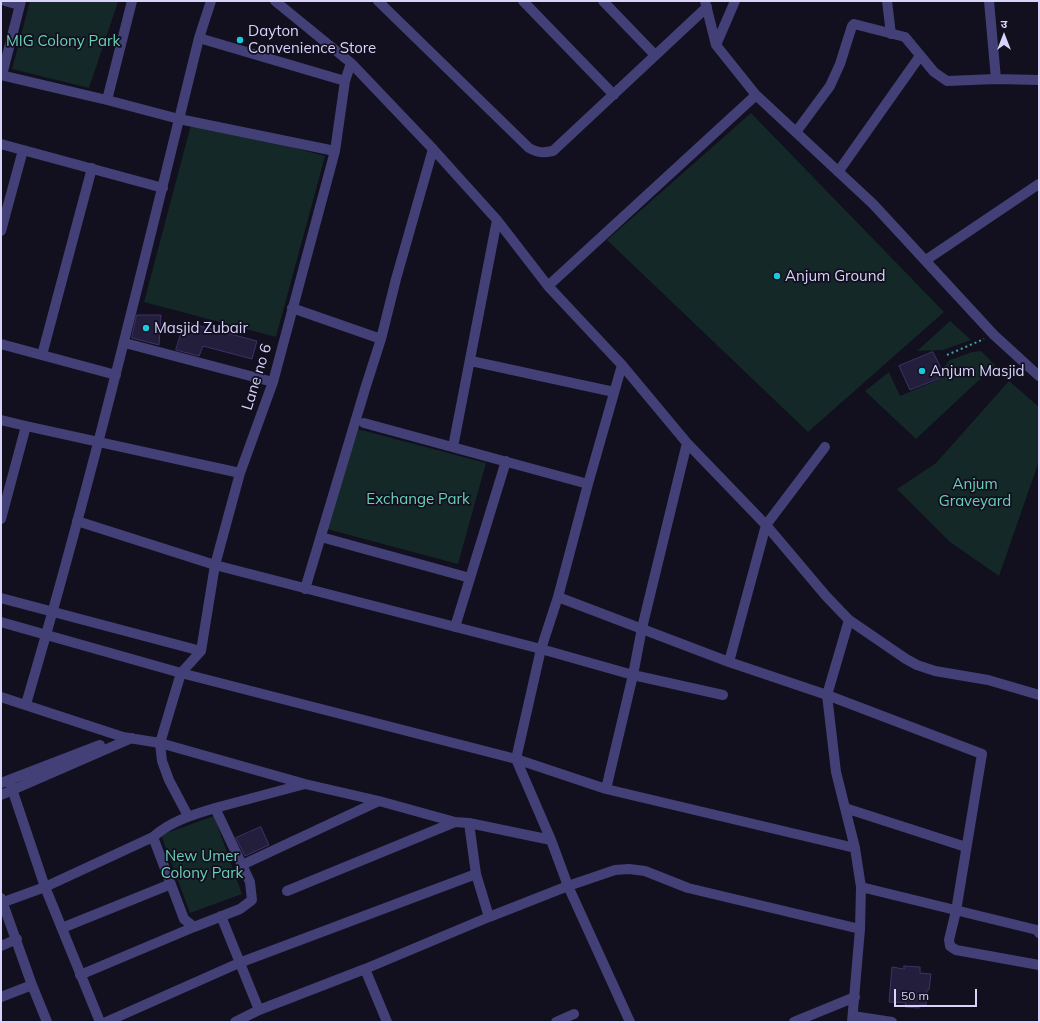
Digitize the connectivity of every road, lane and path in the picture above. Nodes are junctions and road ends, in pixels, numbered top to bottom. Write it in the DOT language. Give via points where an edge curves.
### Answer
graph roads {
  1 [pos="5,1"];
  2 [pos="132,1"];
  3 [pos="211,1"];
  4 [pos="275,1"];
  5 [pos="378,1"];
  6 [pos="523,1"];
  7 [pos="603,1"];
  8 [pos="735,1"];
  9 [pos="887,1"];
  10 [pos="989,1"];
  11 [pos="20,3"];
  12 [pos="706,4"];
  13 [pos="891,34"];
  14 [pos="199,38"];
  15 [pos="716,45"];
  16 [pos="655,55"];
  17 [pos="920,56"];
  18 [pos="351,63"];
  19 [pos="2,75"];
  20 [pos="996,79"];
  21 [pos="1039,80"];
  22 [pos="345,82"];
  23 [pos="614,95"];
  24 [pos="756,95"];
  25 [pos="107,100"];
  26 [pos="179,119"];
  27 [pos="796,132"];
  28 [pos="1,144"];
  29 [pos="434,149"];
  30 [pos="23,150"];
  31 [pos="335,151"];
  32 [pos="92,168"];
  33 [pos="838,172"];
  34 [pos="1039,184"];
  35 [pos="163,188"];
  36 [pos="497,220"];
  37 [pos="1,231"];
  38 [pos="926,260"];
  39 [pos="548,286"];
  40 [pos="292,308"];
  41 [pos="994,335"];
  42 [pos="381,339"];
  43 [pos="125,343"];
  44 [pos="1,344"];
  45 [pos="42,355"];
  46 [pos="946,355"];
  47 [pos="470,361"];
  48 [pos="622,365"];
  49 [pos="116,375"];
  50 [pos="1039,376"];
  51 [pos="273,382"];
  52 [pos="614,392"];
  53 [pos="1,420"];
  54 [pos="364,423"];
  55 [pos="26,426"];
  56 [pos="99,442"];
  57 [pos="686,443"];
  58 [pos="453,447"];
  59 [pos="825,447"];
  60 [pos="506,461"];
  61 [pos="240,473"];
  62 [pos="588,484"];
  63 [pos="1,519"];
  64 [pos="77,521"];
  65 [pos="766,525"];
  66 [pos="321,537"];
  67 [pos="215,565"];
  68 [pos="470,578"];
  69 [pos="306,589"];
  70 [pos="558,596"];
  71 [pos="1,598"];
  72 [pos="52,612"];
  73 [pos="849,620"];
  74 [pos="1,622"];
  75 [pos="455,627"];
  76 [pos="642,628"];
  77 [pos="46,635"];
  78 [pos="541,649"];
  79 [pos="201,651"];
  80 [pos="729,662"];
  81 [pos="181,673"];
  82 [pos="633,675"];
  83 [pos="723,695"];
  84 [pos="827,695"];
  85 [pos="1039,695"];
  86 [pos="2,698"];
  87 [pos="26,704"];
  88 [pos="127,738"];
  89 [pos="160,743"];
  90 [pos="516,759"];
  91 [pos="5,781"];
  92 [pos="306,784"];
  93 [pos="606,789"];
  94 [pos="13,791"];
  95 [pos="1,795"];
  96 [pos="379,801"];
  97 [pos="215,808"];
  98 [pos="845,808"];
  99 [pos="188,816"];
  100 [pos="455,822"];
  101 [pos="469,823"];
  102 [pos="153,837"];
  103 [pos="551,840"];
  104 [pos="966,847"];
  105 [pos="855,848"];
  106 [pos="242,865"];
  107 [pos="476,874"];
  108 [pos="171,884"];
  109 [pos="568,886"];
  110 [pos="45,887"];
  111 [pos="861,887"];
  112 [pos="287,891"];
  113 [pos="2,901"];
  114 [pos="956,911"];
  115 [pos="221,916"];
  116 [pos="489,917"];
  117 [pos="194,927"];
  118 [pos="62,928"];
  119 [pos="860,929"];
  120 [pos="1039,933"];
  121 [pos="17,939"];
  122 [pos="1,946"];
  123 [pos="239,963"];
  124 [pos="1039,965"];
  125 [pos="365,969"];
  126 [pos="80,975"];
  127 [pos="32,985"];
  128 [pos="1,997"];
  129 [pos="855,997"];
  130 [pos="259,1010"];
  131 [pos="574,1014"];
  132 [pos="852,1019"];
  133 [pos="47,1022"];
  134 [pos="100,1022"];
  135 [pos="106,1022"];
  136 [pos="235,1022"];
  137 [pos="387,1022"];
  138 [pos="556,1022"];
  139 [pos="630,1022"];
  140 [pos="794,1022"];
  141 [pos="892,1022"];
  1 -- 11 [label="street"];
  2 -- 25 [label="street"];
  3 -- 14 [label="street"];
  4 -- 18 [label="street"];
  5 -- 23 [label="street" via="535,152 553,151"];
  6 -- 23 [label="street"];
  7 -- 16 [label="street"];
  8 -- 15 [label="street"];
  9 -- 13 [label="street"];
  10 -- 20 [label="street"];
  11 -- 19 [label="street"];
  12 -- 15 [label="street"];
  12 -- 16 [label="street"];
  13 -- 17 [label="street" via="905,37"];
  13 -- 27 [label="street" via="853,24 830,86"];
  14 -- 22 [label="street"];
  14 -- 26 [label="street"];
  15 -- 24 [label="street"];
  16 -- 23 [label="street"];
  17 -- 20 [label="street" via="934,72 947,81"];
  17 -- 33 [label="street"];
  18 -- 22 [label="street, Lane no 6"];
  18 -- 29 [label="street"];
  19 -- 25 [label="street"];
  20 -- 21 [label="street"];
  22 -- 31 [label="street, Lane no 6"];
  24 -- 27 [label="street"];
  24 -- 39 [label="street"];
  25 -- 26 [label="street"];
  26 -- 31 [label="street"];
  26 -- 35 [label="street"];
  27 -- 33 [label="street"];
  28 -- 30 [label="street"];
  29 -- 36 [label="street"];
  29 -- 42 [label="street"];
  30 -- 32 [label="street"];
  30 -- 37 [label="street"];
  31 -- 40 [label="street, Lane no 6"];
  32 -- 35 [label="street"];
  32 -- 45 [label="street"];
  33 -- 38 [label="street" via="873,204"];
  34 -- 38 [label="street"];
  35 -- 43 [label="street"];
  36 -- 39 [label="street"];
  36 -- 47 [label="street"];
  38 -- 41 [label="street"];
  39 -- 48 [label="street"];
  40 -- 42 [label="street"];
  40 -- 51 [label="street, Lane no 6"];
  41 -- 46 [label="path"];
  41 -- 50 [label="street"];
  42 -- 66 [label="street"];
  43 -- 49 [label="street"];
  43 -- 51 [label="street"];
  44 -- 45 [label="street"];
  45 -- 49 [label="street"];
  47 -- 52 [label="street"];
  47 -- 58 [label="street"];
  48 -- 52 [label="street"];
  48 -- 57 [label="street"];
  49 -- 56 [label="street"];
  51 -- 61 [label="street, Lane no 6"];
  52 -- 62 [label="street"];
  53 -- 55 [label="street"];
  54 -- 58 [label="street"];
  55 -- 56 [label="street"];
  55 -- 63 [label="street"];
  56 -- 61 [label="street"];
  56 -- 64 [label="street"];
  57 -- 65 [label="street"];
  57 -- 76 [label="street"];
  58 -- 60 [label="street"];
  59 -- 65 [label="street"];
  60 -- 62 [label="street"];
  60 -- 68 [label="street"];
  61 -- 67 [label="street, Lane no 6"];
  62 -- 70 [label="street"];
  64 -- 67 [label="street"];
  64 -- 72 [label="street"];
  65 -- 73 [label="street"];
  65 -- 80 [label="street"];
  66 -- 68 [label="street"];
  66 -- 69 [label="street"];
  67 -- 69 [label="street"];
  67 -- 79 [label="street, Lane no 6"];
  68 -- 75 [label="street"];
  69 -- 75 [label="street"];
  70 -- 76 [label="street"];
  70 -- 78 [label="street"];
  71 -- 72 [label="street"];
  72 -- 77 [label="street"];
  72 -- 79 [label="street"];
  73 -- 84 [label="street"];
  73 -- 85 [label="street" via="917,665 935,671 988,680"];
  74 -- 77 [label="street"];
  75 -- 78 [label="street"];
  76 -- 80 [label="street"];
  76 -- 82 [label="street"];
  77 -- 81 [label="street"];
  77 -- 87 [label="street"];
  78 -- 82 [label="street"];
  78 -- 90 [label="street"];
  79 -- 81 [label="street"];
  80 -- 84 [label="street"];
  81 -- 89 [label="street"];
  81 -- 90 [label="street"];
  82 -- 83 [label="street"];
  82 -- 93 [label="street"];
  84 -- 98 [label="street" via="836,772"];
  84 -- 104 [label="street" via="982,754"];
  86 -- 87 [label="street"];
  87 -- 88 [label="street"];
  88 -- 89 [label="street"];
  88 -- 91 [label="street"];
  88 -- 94 [label="street"];
  89 -- 92 [label="street"];
  89 -- 99 [label="street" via="162,761 169,780"];
  90 -- 93 [label="street"];
  90 -- 103 [label="street"];
  91 -- 94 [label="street"];
  92 -- 96 [label="street"];
  92 -- 97 [label="street"];
  93 -- 105 [label="street"];
  94 -- 95 [label="street"];
  94 -- 110 [label="street"];
  96 -- 100 [label="street"];
  96 -- 106 [label="street"];
  97 -- 99 [label="street"];
  97 -- 106 [label="street"];
  98 -- 104 [label="street"];
  98 -- 105 [label="street"];
  99 -- 102 [label="street" via="163,828"];
  100 -- 101 [label="street"];
  100 -- 112 [label="street"];
  101 -- 103 [label="street"];
  101 -- 107 [label="street"];
  102 -- 108 [label="street"];
  102 -- 110 [label="street"];
  103 -- 109 [label="street"];
  104 -- 114 [label="street"];
  105 -- 111 [label="street"];
  106 -- 115 [label="street" via="250,882 252,900 240,909"];
  107 -- 116 [label="street"];
  107 -- 123 [label="street"];
  108 -- 117 [label="street" via="184,920"];
  108 -- 118 [label="street"];
  109 -- 116 [label="street"];
  109 -- 119 [label="street" via="615,870 645,870 688,888"];
  109 -- 139 [label="street"];
  110 -- 113 [label="street"];
  110 -- 118 [label="street"];
  111 -- 114 [label="street"];
  111 -- 119 [label="street"];
  113 -- 121 [label="street"];
  114 -- 120 [label="street" via="1037,930"];
  114 -- 124 [label="street" via="949,940 950,946 956,950"];
  115 -- 117 [label="street"];
  115 -- 123 [label="street"];
  116 -- 125 [label="street"];
  117 -- 126 [label="street"];
  118 -- 126 [label="street"];
  119 -- 129 [label="street"];
  121 -- 122 [label="street"];
  121 -- 127 [label="street"];
  123 -- 130 [label="street"];
  123 -- 135 [label="street"];
  125 -- 130 [label="street"];
  125 -- 137 [label="street"];
  126 -- 134 [label="street"];
  127 -- 128 [label="street"];
  127 -- 133 [label="street"];
  129 -- 132 [label="street"];
  129 -- 140 [label="street"];
  130 -- 136 [label="street"];
  131 -- 138 [label="street"];
  132 -- 141 [label="street"];
}
